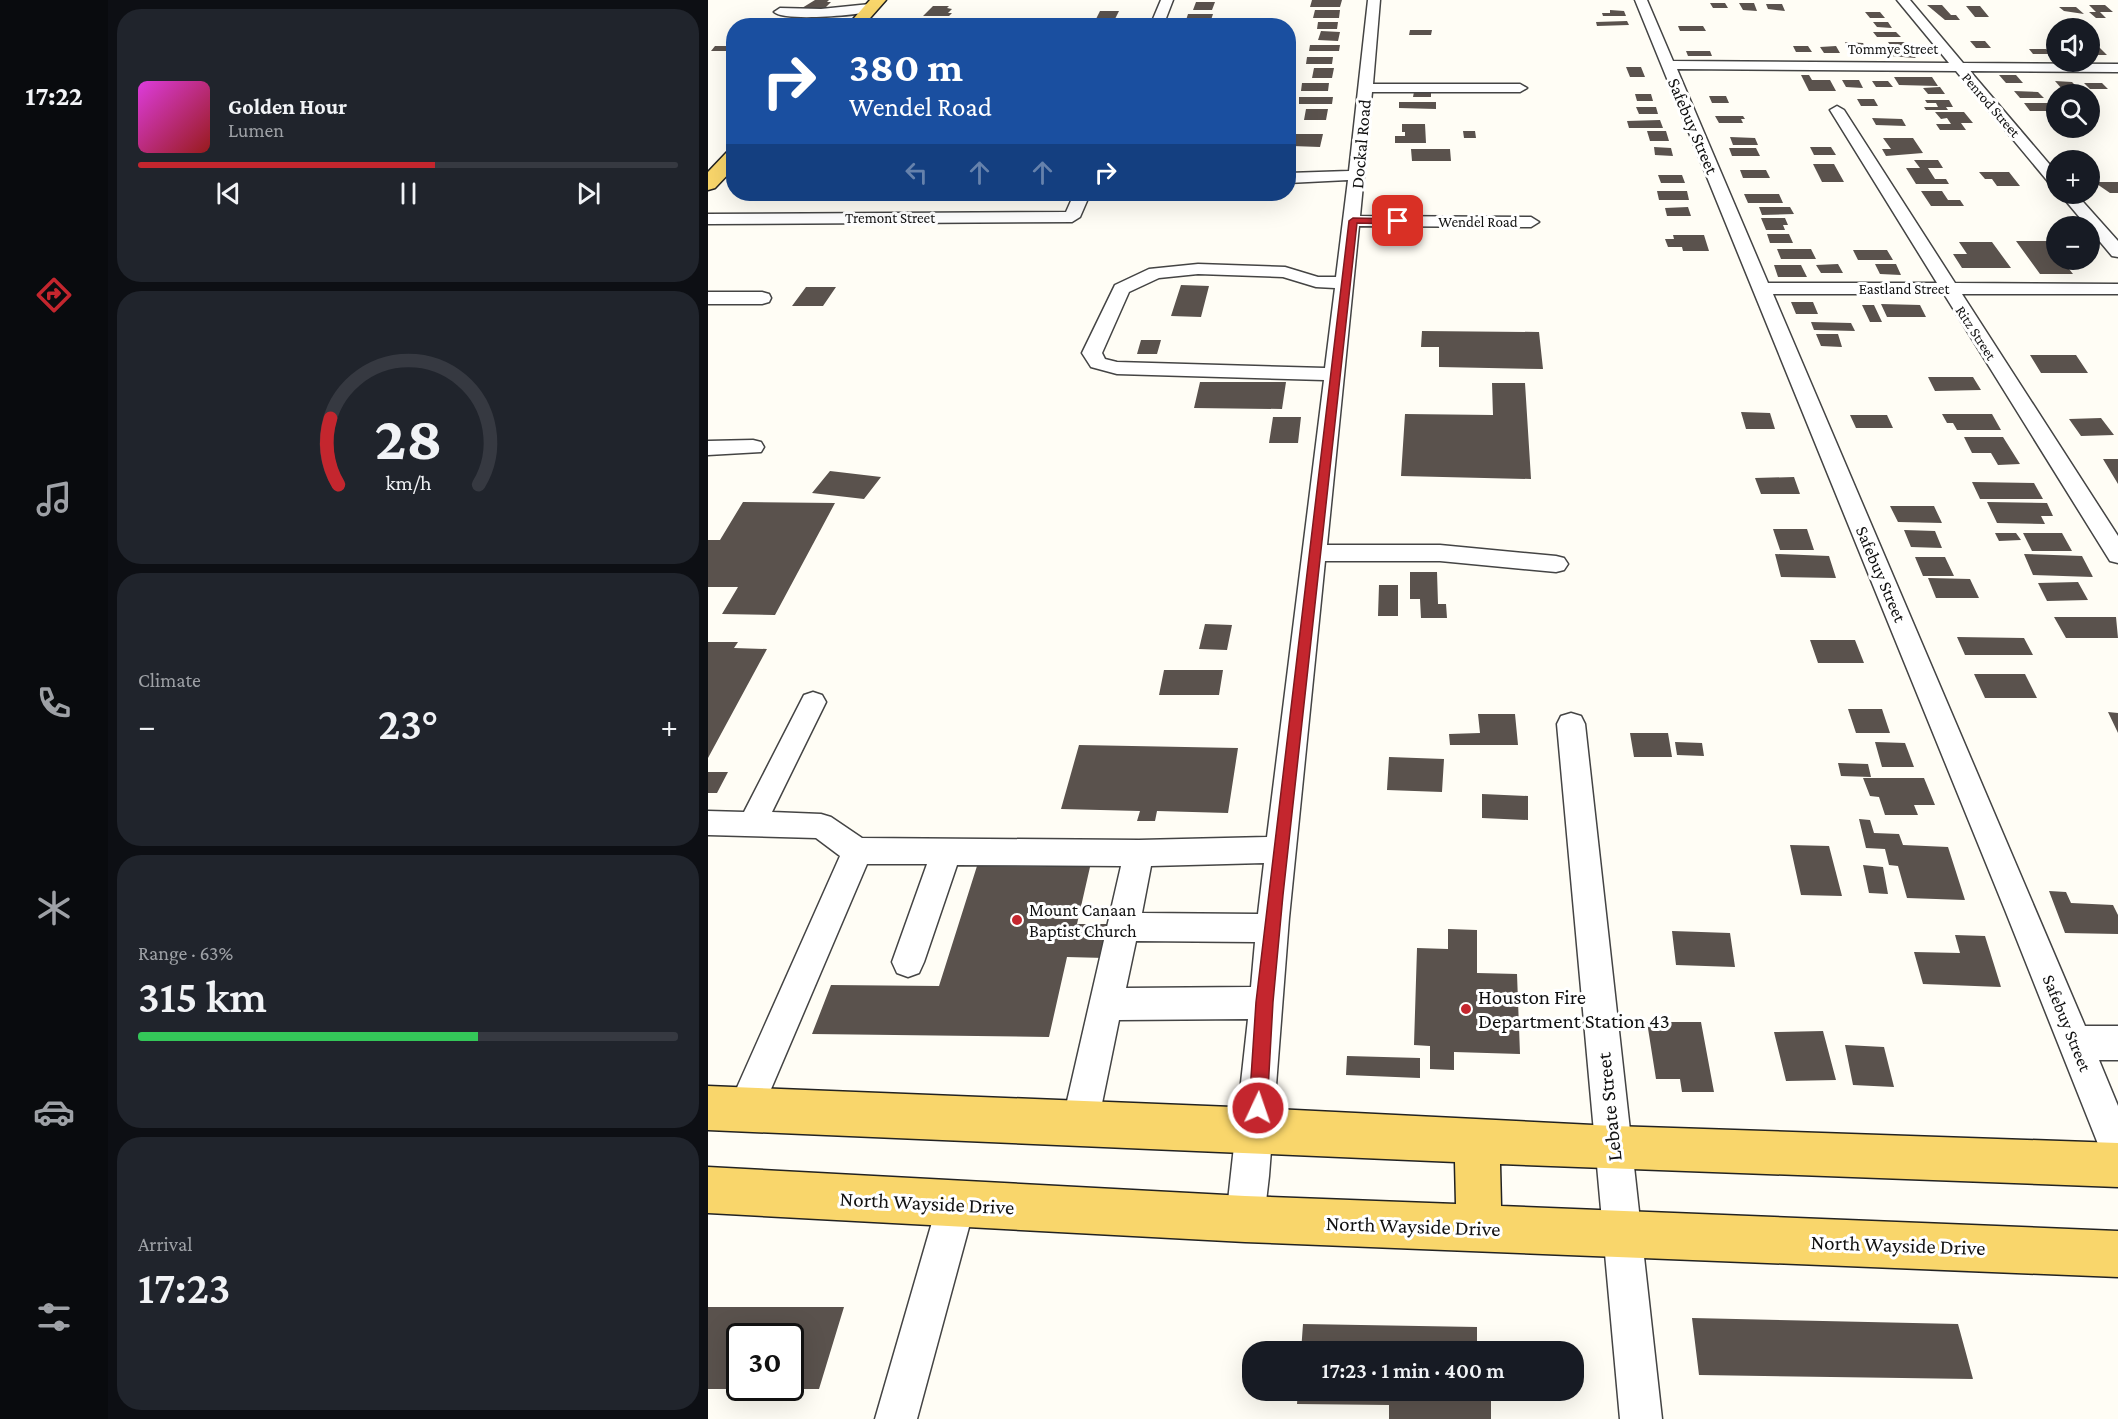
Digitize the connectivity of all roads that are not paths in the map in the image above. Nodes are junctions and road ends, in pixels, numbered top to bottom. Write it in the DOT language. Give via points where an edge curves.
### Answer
graph roads {
  1 [pos="1167,0"];
  2 [pos="1374,0"];
  3 [pos="1641,0"];
  4 [pos="1903,0"];
  5 [pos="874,4"];
  6 [pos="780,12"];
  7 [pos="861,18"];
  8 [pos="1159,18"];
  9 [pos="1668,65"];
  10 [pos="1958,66"];
  11 [pos="2118,68"];
  12 [pos="1366,88"];
  13 [pos="1520,88"];
  14 [pos="1837,110"];
  15 [pos="726,165"];
  16 [pos="2046,169"];
  17 [pos="1358,175"];
  18 [pos="1296,178"];
  19 [pos="708,184"];
  20 [pos="1079,201"];
  21 [pos="2077,204"];
  22 [pos="708,219"];
  23 [pos="1353,221"];
  24 [pos="1531,222"];
  25 [pos="2118,252"];
  26 [pos="1346,282"];
  27 [pos="1761,288"];
  28 [pos="1948,288"];
  29 [pos="2118,289"];
  30 [pos="708,298"];
  31 [pos="762,298"];
  32 [pos="1336,374"];
  33 [pos="708,447"];
  34 [pos="753,447"];
  35 [pos="1315,554"];
  36 [pos="2118,555"];
  37 [pos="1556,564"];
  38 [pos="813,702"];
  39 [pos="1571,724"];
  40 [pos="752,824"];
  41 [pos="709,826"];
  42 [pos="857,850"];
  43 [pos="1281,850"];
  44 [pos="947,851"];
  45 [pos="1139,853"];
  46 [pos="1121,927"];
  47 [pos="1272,928"];
  48 [pos="908,962"];
  49 [pos="1264,1002"];
  50 [pos="1106,1004"];
  51 [pos="2075,1043"];
  52 [pos="2118,1043"];
  53 [pos="726,1109"];
  54 [pos="1080,1123"];
  55 [pos="1257,1130"];
  56 [pos="1477,1141"];
  57 [pos="1614,1148"];
  58 [pos="2118,1149"];
  59 [pos="2118,1165"];
  60 [pos="708,1190"];
  61 [pos="956,1205"];
  62 [pos="1245,1219"];
  63 [pos="1479,1228"];
  64 [pos="1622,1234"];
  65 [pos="2118,1254"];
  66 [pos="896,1419"];
  67 [pos="1641,1419"];
  1 -- 8 [label="street"];
  2 -- 12 [label="street, Dockal Road"];
  3 -- 9 [label="street, Safebuy Street"];
  4 -- 10 [label="street, Penrod Street"];
  5 -- 6 [label="street" via="821,13"];
  5 -- 7 [label="main road"];
  9 -- 10 [label="street, Tommye Street"];
  9 -- 27 [label="street, Safebuy Street"];
  10 -- 11 [label="street, Tommye Street"];
  10 -- 16 [label="street, Penrod Street"];
  12 -- 13 [label="street"];
  12 -- 17 [label="street, Dockal Road"];
  14 -- 28 [label="street, Ritz Street"];
  15 -- 19 [label="main road"];
  17 -- 18 [label="street"];
  17 -- 23 [label="street, Dockal Road"];
  20 -- 22 [label="street, Tremont Street" via="1072,217"];
  21 -- 25 [label="street"];
  23 -- 24 [label="street, Wendel Road"];
  23 -- 26 [label="street, Dockal Road"];
  26 -- 32 [label="street, Dockal Road"];
  26 -- 32 [label="street" via="1316,282 1285,272 1198,269 1155,273 1121,289 1092,353 1098,363 1117,369"];
  27 -- 28 [label="street, Eastland Street"];
  27 -- 51 [label="street, Safebuy Street"];
  28 -- 29 [label="street, Eastland Street"];
  28 -- 36 [label="street, Ritz Street"];
  30 -- 31 [label="street"];
  32 -- 35 [label="street, Dockal Road"];
  33 -- 34 [label="street"];
  35 -- 37 [label="street" via="1440,553"];
  35 -- 43 [label="street, Dockal Road"];
  38 -- 40 [label="street"];
  39 -- 57 [label="street, Lebate Street"];
  40 -- 41 [label="street"];
  40 -- 42 [label="street" via="821,826"];
  42 -- 44 [label="street"];
  42 -- 53 [label="street"];
  43 -- 45 [label="street"];
  43 -- 47 [label="street, Dockal Road"];
  44 -- 45 [label="street"];
  44 -- 48 [label="street"];
  45 -- 46 [label="street"];
  46 -- 47 [label="street"];
  46 -- 50 [label="street"];
  47 -- 49 [label="street, Dockal Road"];
  49 -- 50 [label="street"];
  49 -- 55 [label="street, Dockal Road"];
  50 -- 54 [label="street"];
  51 -- 52 [label="street"];
  51 -- 58 [label="street, Safebuy Street"];
  53 -- 54 [label="main road"];
  54 -- 55 [label="main road"];
  55 -- 56 [label="main road"];
  55 -- 62 [label="street, Dockal Road"];
  56 -- 57 [label="main road"];
  56 -- 63 [label="main road"];
  57 -- 59 [label="main road"];
  57 -- 64 [label="street, Lebate Street"];
  60 -- 61 [label="main road, North Wayside Drive"];
  61 -- 62 [label="main road, North Wayside Drive"];
  61 -- 66 [label="street"];
  62 -- 63 [label="main road, North Wayside Drive"];
  63 -- 64 [label="main road, North Wayside Drive"];
  64 -- 65 [label="main road, North Wayside Drive"];
  64 -- 67 [label="street, Lebate Street"];
}
